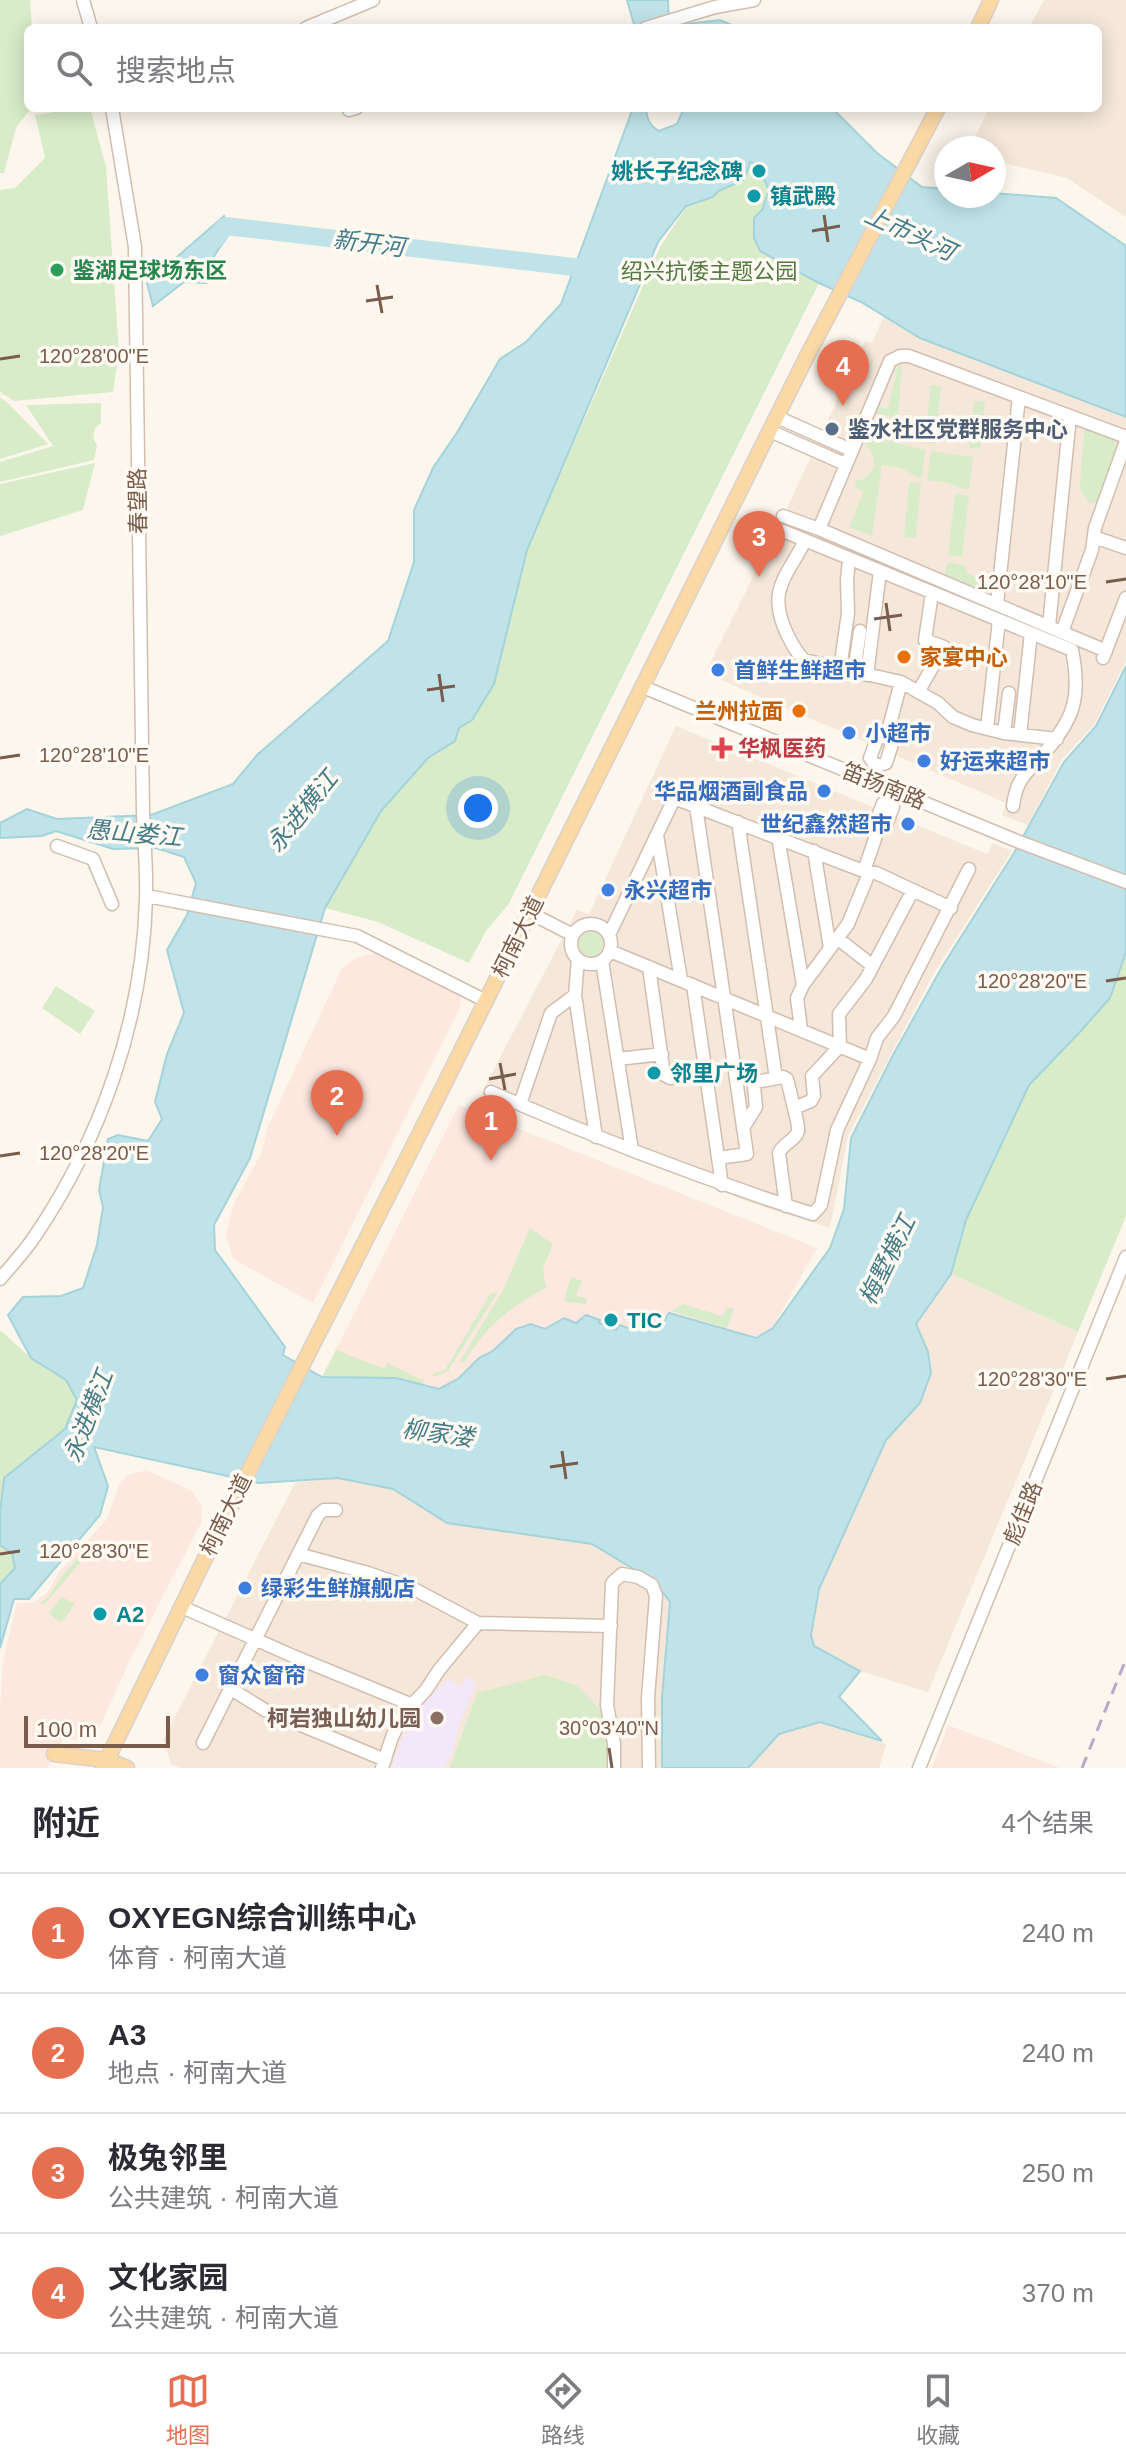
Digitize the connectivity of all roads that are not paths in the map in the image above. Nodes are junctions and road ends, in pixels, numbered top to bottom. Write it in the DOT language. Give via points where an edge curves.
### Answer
graph roads {
  1 [pos="83,0"];
  2 [pos="373,0"];
  3 [pos="754,0"];
  4 [pos="991,0"];
  5 [pos="90,24"];
  6 [pos="316,24"];
  7 [pos="660,24"];
  8 [pos="980,24"];
  9 [pos="114,112"];
  10 [pos="936,112"];
  11 [pos="1019,397"];
  12 [pos="1070,416"];
  13 [pos="773,424"];
  14 [pos="1126,439"];
  15 [pos="851,450"];
  16 [pos="845,464"];
  17 [pos="783,516"];
  18 [pos="819,529"];
  19 [pos="783,531"];
  20 [pos="1094,537"];
  21 [pos="805,541"];
  22 [pos="1126,548"];
  23 [pos="849,559"];
  24 [pos="880,571"];
  25 [pos="1014,592"];
  26 [pos="932,593"];
  27 [pos="998,598"];
  28 [pos="1126,598"];
  29 [pos="999,620"];
  30 [pos="1049,626"];
  31 [pos="860,631"];
  32 [pos="1062,632"];
  33 [pos="1031,633"];
  34 [pos="840,669"];
  35 [pos="861,674"];
  36 [pos="901,682"];
  37 [pos="643,687"];
  38 [pos="918,692"];
  39 [pos="1009,693"];
  40 [pos="987,729"];
  41 [pos="1004,733"];
  42 [pos="1020,735"];
  43 [pos="1057,739"];
  44 [pos="870,780"];
  45 [pos="891,795"];
  46 [pos="696,806"];
  47 [pos="1013,806"];
  48 [pos="738,822"];
  49 [pos="657,835"];
  50 [pos="778,837"];
  51 [pos="57,846"];
  52 [pos="814,851"];
  53 [pos="969,869"];
  54 [pos="866,872"];
  55 [pos="1126,882"];
  56 [pos="913,890"];
  57 [pos="147,896"];
  58 [pos="112,904"];
  59 [pos="951,908"];
  60 [pos="530,913"];
  61 [pos="573,935"];
  62 [pos="609,935"];
  63 [pos="834,943"];
  64 [pos="606,956"];
  65 [pos="578,959"];
  66 [pos="873,966"];
  67 [pos="649,967"];
  68 [pos="687,983"];
  69 [pos="803,985"];
  70 [pos="575,995"];
  71 [pos="725,998"];
  72 [pos="486,1001"];
  73 [pos="767,1016"];
  74 [pos="801,1029"];
  75 [pos="840,1046"];
  76 [pos="662,1054"];
  77 [pos="618,1059"];
  78 [pos="870,1059"];
  79 [pos="776,1078"];
  80 [pos="707,1081"];
  81 [pos="491,1092"];
  82 [pos="520,1104"];
  83 [pos="794,1108"];
  84 [pos="743,1128"];
  85 [pos="596,1137"];
  86 [pos="632,1150"];
  87 [pos="718,1158"];
  88 [pos="722,1185"];
  89 [pos="786,1206"];
  90 [pos="1126,1257"];
  91 [pos="0,1279"];
  92 [pos="336,1510"];
  93 [pos="298,1554"];
  94 [pos="182,1607"];
  95 [pos="478,1623"];
  96 [pos="611,1626"];
  97 [pos="255,1640"];
  98 [pos="231,1689"];
  99 [pos="410,1704"];
  100 [pos="203,1743"];
  101 [pos="105,1764"];
  102 [pos="383,1764"];
  103 [pos="80,1768"];
  104 [pos="127,1768"];
  105 [pos="614,1768"];
  106 [pos="649,1768"];
  107 [pos="919,1768"];
  1 -- 5 [label="street"];
  2 -- 6 [label="street"];
  3 -- 7 [label="street"];
  4 -- 8 [label="main road"];
  9 -- 57 [label="street, 春望路" via="135,247"];
  10 -- 13 [label="main road, 柯南大道"];
  11 -- 12 [label="street"];
  11 -- 15 [label="street" via="900,356 890,361"];
  11 -- 27 [label="street"];
  12 -- 14 [label="street"];
  12 -- 30 [label="street"];
  13 -- 15 [label="street"];
  13 -- 16 [label="street"];
  13 -- 37 [label="main road, 柯南大道"];
  14 -- 20 [label="street"];
  15 -- 16 [label="street"];
  16 -- 18 [label="street"];
  17 -- 18 [label="street"];
  18 -- 27 [label="street"];
  19 -- 21 [label="street"];
  20 -- 22 [label="street"];
  20 -- 32 [label="street"];
  21 -- 23 [label="street"];
  21 -- 34 [label="street" via="778,593 780,619 804,660"];
  23 -- 24 [label="street"];
  23 -- 34 [label="street"];
  24 -- 26 [label="street"];
  24 -- 35 [label="street"];
  25 -- 27 [label="street"];
  26 -- 29 [label="street"];
  26 -- 38 [label="street" via="925,640 944,647"];
  27 -- 30 [label="street"];
  28 -- 32 [label="street" via="1105,655"];
  29 -- 33 [label="street"];
  29 -- 40 [label="street"];
  30 -- 32 [label="street"];
  31 -- 35 [label="street"];
  33 -- 42 [label="street"];
  33 -- 43 [label="street" via="1072,650 1078,679 1070,720"];
  34 -- 35 [label="street"];
  35 -- 36 [label="street"];
  36 -- 38 [label="street"];
  36 -- 44 [label="street" via="887,735 892,744 886,763 876,766"];
  37 -- 44 [label="street, 笛扬南路"];
  37 -- 60 [label="main road, 柯南大道"];
  38 -- 40 [label="street" via="953,717"];
  39 -- 41 [label="street"];
  40 -- 41 [label="street"];
  41 -- 42 [label="street"];
  42 -- 43 [label="street"];
  43 -- 47 [label="street" via="1022,776"];
  44 -- 45 [label="street, 笛扬南路"];
  45 -- 54 [label="street" via="876,822"];
  45 -- 55 [label="street, 笛扬南路"];
  46 -- 48 [label="street"];
  46 -- 49 [label="street" via="673,801"];
  46 -- 71 [label="street"];
  48 -- 50 [label="street"];
  48 -- 73 [label="street"];
  49 -- 62 [label="street"];
  49 -- 68 [label="street"];
  50 -- 52 [label="street"];
  50 -- 69 [label="street"];
  51 -- 58 [label="street" via="93,859"];
  52 -- 54 [label="street"];
  52 -- 63 [label="street"];
  53 -- 59 [label="street"];
  54 -- 56 [label="street"];
  54 -- 63 [label="street" via="848,924"];
  56 -- 59 [label="street"];
  56 -- 66 [label="street"];
  57 -- 72 [label="street" via="357,936"];
  57 -- 91 [label="street, 春望路" via="133,1012 97,1124 54,1206"];
  59 -- 78 [label="street"];
  60 -- 61 [label="street"];
  60 -- 72 [label="main road, 柯南大道"];
  61 -- 62 [label="street" via="588,924"];
  61 -- 65 [label="street"];
  62 -- 64 [label="street"];
  63 -- 66 [label="street"];
  63 -- 69 [label="street"];
  64 -- 65 [label="street" via="589,964"];
  64 -- 67 [label="street"];
  64 -- 77 [label="street"];
  65 -- 70 [label="street"];
  66 -- 75 [label="street" via="839,1014"];
  67 -- 68 [label="street"];
  67 -- 76 [label="street"];
  68 -- 71 [label="street"];
  68 -- 80 [label="street"];
  69 -- 74 [label="street" via="797,998"];
  70 -- 82 [label="street" via="551,1013"];
  70 -- 85 [label="street"];
  71 -- 73 [label="street"];
  71 -- 84 [label="street"];
  72 -- 94 [label="main road, 柯南大道"];
  73 -- 74 [label="street"];
  73 -- 79 [label="street"];
  74 -- 75 [label="street"];
  75 -- 78 [label="street"];
  75 -- 83 [label="street" via="812,1076 811,1101"];
  76 -- 77 [label="street"];
  76 -- 80 [label="street" via="664,1075 699,1075"];
  77 -- 86 [label="street"];
  78 -- 89 [label="street" via="837,1130 821,1205 813,1214"];
  79 -- 83 [label="street" via="787,1079"];
  79 -- 84 [label="street" via="756,1082 756,1107"];
  80 -- 87 [label="street"];
  81 -- 82 [label="street"];
  82 -- 85 [label="street"];
  83 -- 89 [label="street" via="798,1131 779,1153"];
  84 -- 87 [label="street" via="747,1154"];
  85 -- 86 [label="street"];
  86 -- 88 [label="street"];
  87 -- 88 [label="street"];
  88 -- 89 [label="street"];
  90 -- 107 [label="street, 彪佳路"];
  92 -- 93 [label="street" via="320,1512"];
  93 -- 95 [label="street" via="414,1589"];
  93 -- 97 [label="street"];
  94 -- 97 [label="street"];
  94 -- 101 [label="main road, 柯南大道"];
  95 -- 96 [label="street"];
  95 -- 99 [label="street"];
  96 -- 105 [label="street" via="607,1705"];
  96 -- 106 [label="street" via="612,1583 622,1574 652,1585 656,1596"];
  97 -- 98 [label="street"];
  97 -- 99 [label="street"];
  98 -- 100 [label="street"];
  98 -- 102 [label="street" via="259,1708"];
  99 -- 102 [label="street"];
  101 -- 103 [label="main road" via="54,1754"];
  101 -- 104 [label="main road"];
}
